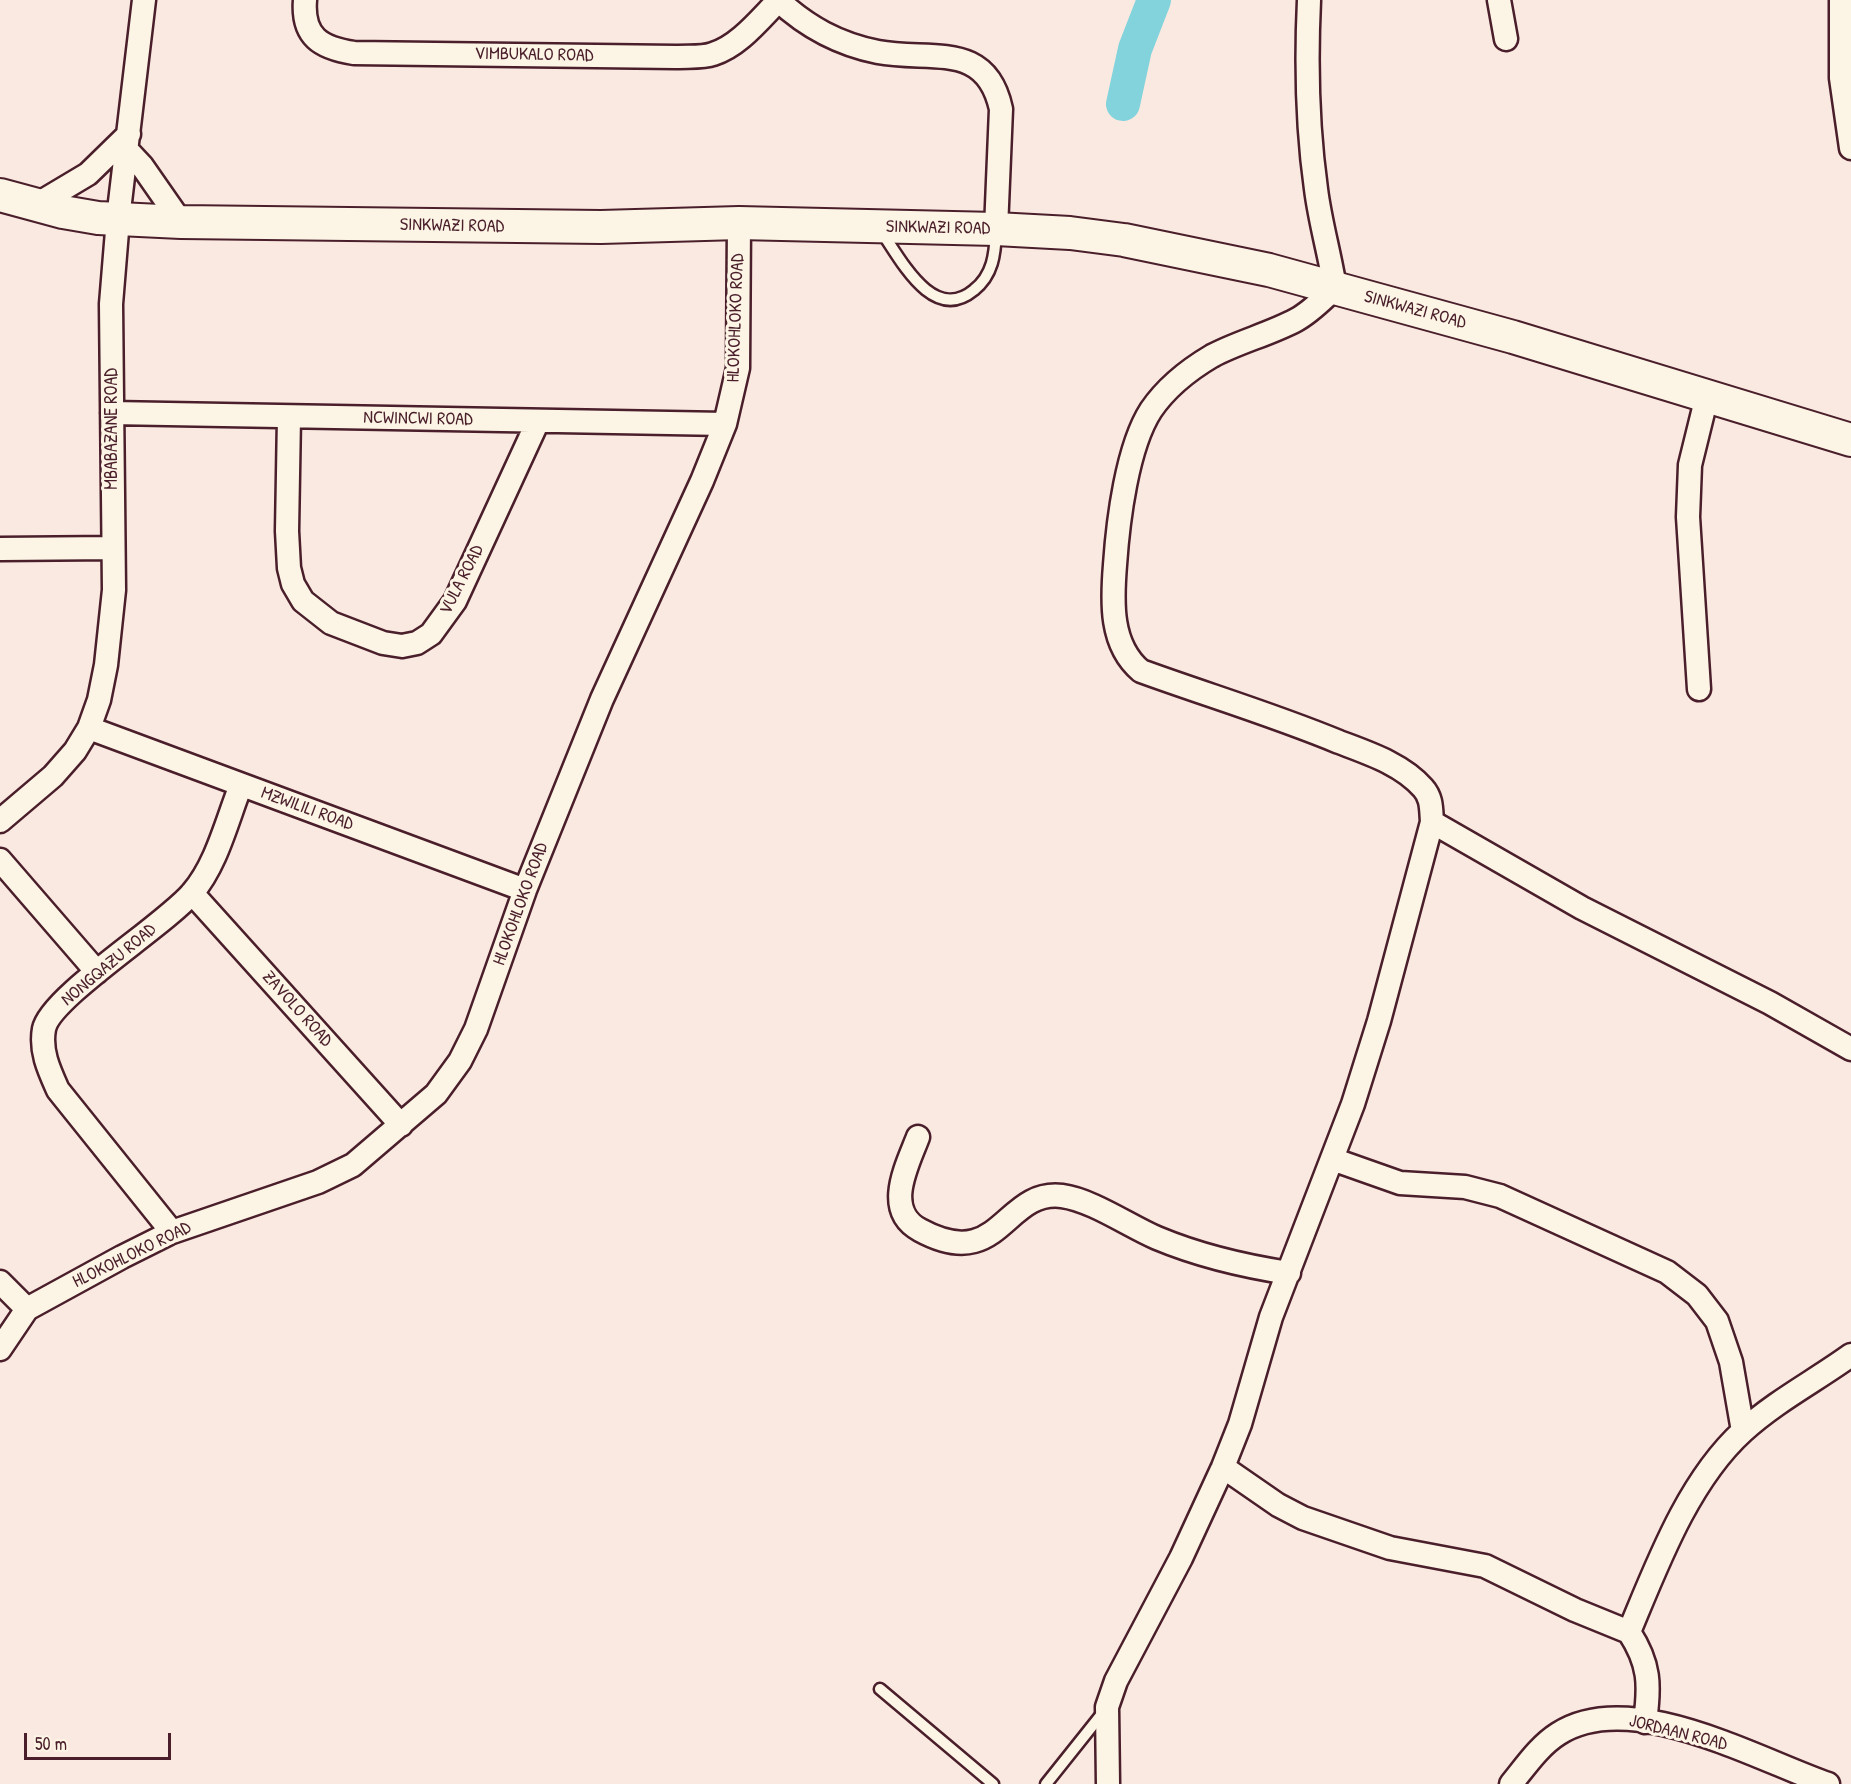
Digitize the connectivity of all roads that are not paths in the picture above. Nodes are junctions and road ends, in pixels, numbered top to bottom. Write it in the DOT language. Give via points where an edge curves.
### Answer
graph roads {
  1 [pos="144,0"];
  2 [pos="305,0"];
  3 [pos="778,0"];
  4 [pos="1308,0"];
  5 [pos="1499,0"];
  6 [pos="1841,0"];
  7 [pos="1506,39"];
  8 [pos="128,142"];
  9 [pos="1851,148"];
  10 [pos="0,195"];
  11 [pos="36,205"];
  12 [pos="118,219"];
  13 [pos="181,222"];
  14 [pos="739,223"];
  15 [pos="879,228"];
  16 [pos="996,229"];
  17 [pos="1335,288"];
  18 [pos="1707,396"];
  19 [pos="112,413"];
  20 [pos="289,417"];
  21 [pos="538,421"];
  22 [pos="725,424"];
  23 [pos="1851,440"];
  24 [pos="113,548"];
  25 [pos="0,549"];
  26 [pos="1699,689"];
  27 [pos="90,728"];
  28 [pos="241,785"];
  29 [pos="0,821"];
  30 [pos="1432,822"];
  31 [pos="0,860"];
  32 [pos="525,890"];
  33 [pos="192,893"];
  34 [pos="97,972"];
  35 [pos="1851,1049"];
  36 [pos="401,1125"];
  37 [pos="918,1137"];
  38 [pos="1332,1159"];
  39 [pos="172,1232"];
  40 [pos="1289,1273"];
  41 [pos="0,1282"];
  42 [pos="27,1309"];
  43 [pos="0,1349"];
  44 [pos="1851,1356"];
  45 [pos="1743,1431"];
  46 [pos="1223,1467"];
  47 [pos="1629,1632"];
  48 [pos="880,1689"];
  49 [pos="1107,1707"];
  50 [pos="1645,1722"];
  51 [pos="1824,1783"];
  52 [pos="993,1784"];
  53 [pos="1046,1784"];
  54 [pos="1108,1784"];
  55 [pos="1510,1784"];
  1 -- 8 [label="street, MBABAZANE ROAD"];
  2 -- 3 [label="street, VIMBUKALO ROAD" via="307,23 313,35 331,49 354,53 676,57 713,54 726,48"];
  3 -- 16 [label="street, VIMBUKALO ROAD" via="805,24 853,46 967,60 991,80 1001,109"];
  4 -- 17 [label="street" via="1309,131 1316,192"];
  5 -- 7 [label="street"];
  6 -- 9 [label="street" via="1841,78"];
  8 -- 11 [label="street" via="88,174"];
  8 -- 12 [label="street, MBABAZANE ROAD"];
  8 -- 13 [label="street"];
  10 -- 11 [label="street, SINKWAZI ROAD"];
  11 -- 12 [label="street, SINKWAZI ROAD"];
  12 -- 13 [label="street, SINKWAZI ROAD"];
  12 -- 19 [label="street, MBABAZANE ROAD" via="111,304"];
  13 -- 14 [label="street, SINKWAZI ROAD" via="601,228"];
  14 -- 15 [label="street, SINKWAZI ROAD"];
  14 -- 22 [label="street, HLOKOHLOKO ROAD" via="738,369"];
  15 -- 16 [label="street, SINKWAZI ROAD"];
  15 -- 16 [label="lane" via="909,272 926,291 942,301 969,295 982,284 992,266"];
  16 -- 17 [label="street, SINKWAZI ROAD" via="1124,240"];
  17 -- 18 [label="street, SINKWAZI ROAD"];
  17 -- 30 [label="street" via="1298,319 1214,355 1181,377 1151,410 1134,452 1118,522 1112,594 1117,630 1123,652 1141,671 1313,731 1400,770 1425,790 1431,800"];
  18 -- 23 [label="street, SINKWAZI ROAD"];
  18 -- 26 [label="street" via="1690,465 1688,517"];
  19 -- 20 [label="street, NCWINCWI ROAD"];
  19 -- 24 [label="street, MBABAZANE ROAD"];
  20 -- 21 [label="street, NCWINCWI ROAD"];
  20 -- 21 [label="street, VULA ROAD" via="286,531 293,584 303,601 331,623 383,644 402,646 431,634 455,601"];
  21 -- 22 [label="street, NCWINCWI ROAD"];
  22 -- 32 [label="street, HLOKOHLOKO ROAD" via="602,699"];
  24 -- 25 [label="street"];
  24 -- 27 [label="street, MBABAZANE ROAD" via="114,590 106,665"];
  27 -- 28 [label="street, MZWILILI ROAD"];
  27 -- 29 [label="street, MBABAZANE ROAD" via="53,776"];
  28 -- 32 [label="street, MZWILILI ROAD"];
  28 -- 33 [label="street, NONGQAZU ROAD" via="210,865"];
  30 -- 35 [label="street" via="1582,908 1770,1003"];
  30 -- 38 [label="street" via="1379,1021"];
  31 -- 34 [label="street"];
  32 -- 36 [label="street, HLOKOHLOKO ROAD" via="476,1029 460,1061 436,1094"];
  33 -- 34 [label="street, NONGQAZU ROAD" via="150,933"];
  33 -- 36 [label="street, ZAVOLO ROAD"];
  34 -- 39 [label="street, NONGQAZU ROAD" via="73,990 46,1022 43,1047 47,1065 58,1090"];
  36 -- 39 [label="street, HLOKOHLOKO ROAD" via="339,1173"];
  37 -- 40 [label="street" via="902,1180 899,1202 915,1228 937,1239 972,1243 990,1234 1027,1204 1062,1196 1214,1259"];
  38 -- 40 [label="street"];
  38 -- 45 [label="street" via="1400,1183 1465,1187 1500,1196 1667,1272 1697,1295 1717,1321 1731,1362"];
  39 -- 42 [label="street, HLOKOHLOKO ROAD"];
  40 -- 46 [label="street"];
  41 -- 42 [label="street"];
  42 -- 43 [label="street, HLOKOHLOKO ROAD"];
  44 -- 45 [label="street"];
  45 -- 47 [label="street" via="1713,1462 1687,1504"];
  46 -- 47 [label="street" via="1303,1518 1390,1548 1485,1566"];
  46 -- 49 [label="street" via="1116,1681"];
  47 -- 50 [label="street" via="1644,1659 1649,1682"];
  48 -- 52 [label="lane"];
  49 -- 53 [label="lane"];
  49 -- 54 [label="street"];
  50 -- 51 [label="street, JORDAAN ROAD" via="1727,1744"];
  50 -- 55 [label="street, JORDAAN ROAD" via="1611,1718 1574,1726 1557,1735"];
}
